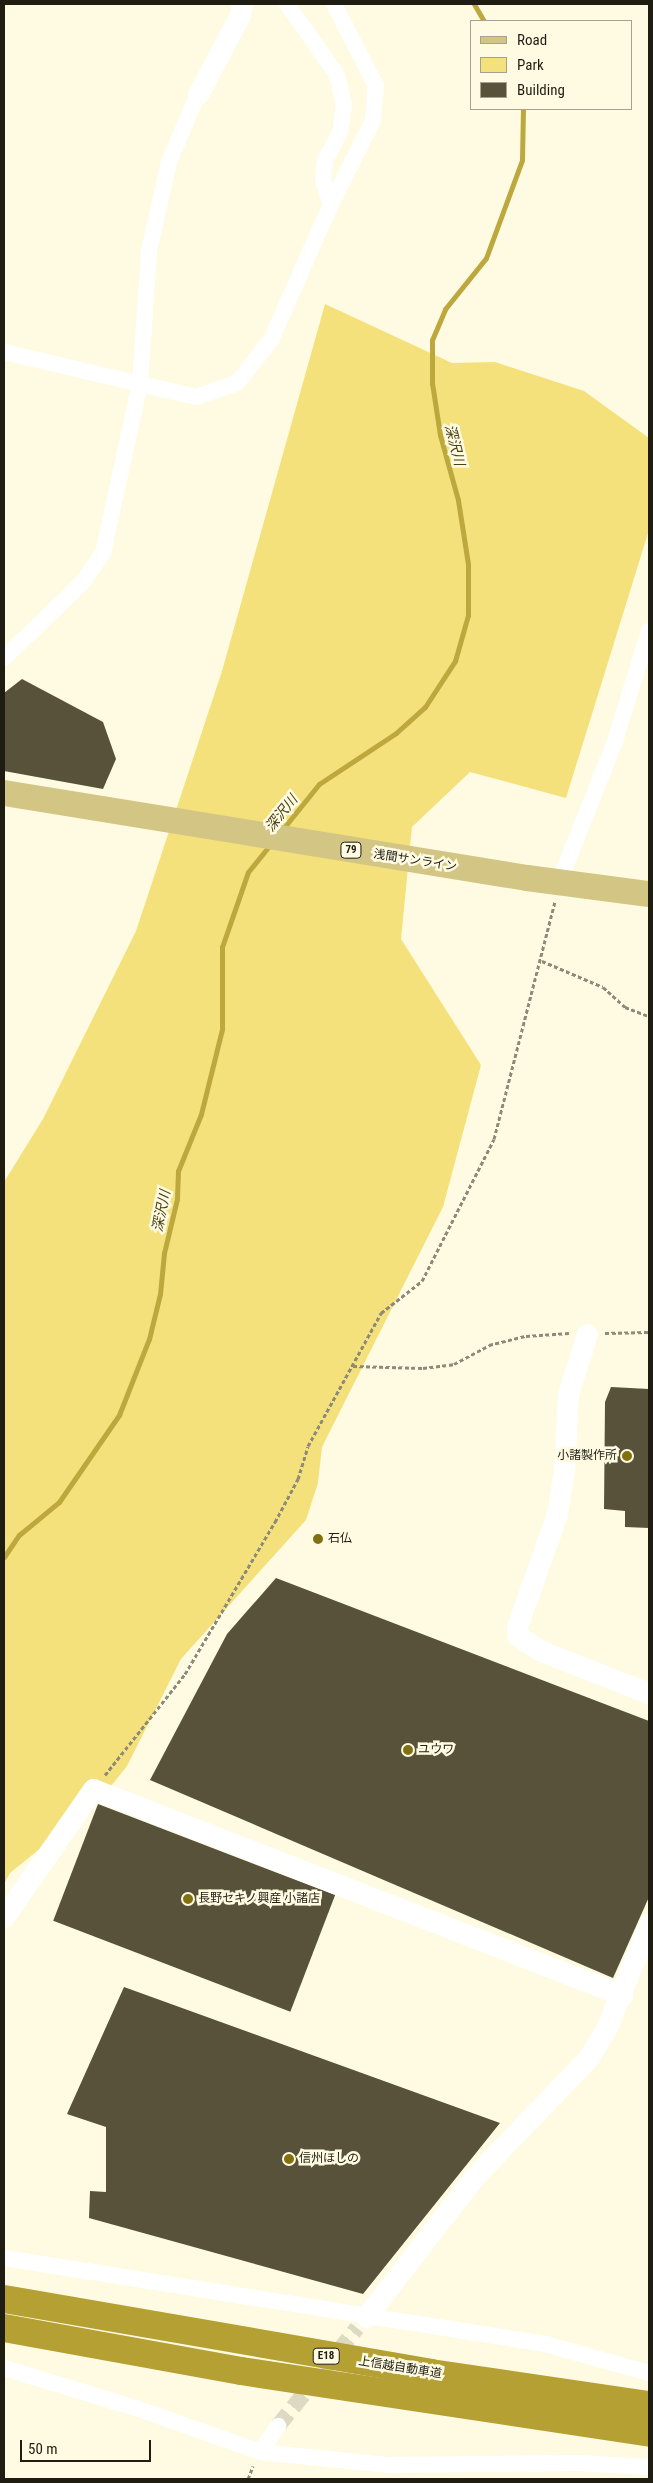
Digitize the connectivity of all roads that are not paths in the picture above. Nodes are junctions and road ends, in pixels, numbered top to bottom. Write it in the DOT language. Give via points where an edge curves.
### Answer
graph roads {
  1 [pos="242,4"];
  2 [pos="287,4"];
  3 [pos="334,4"];
  4 [pos="198,94"];
  5 [pos="331,204"];
  6 [pos="4,352"];
  7 [pos="140,384"];
  8 [pos="649,631"];
  9 [pos="4,658"];
  10 [pos="4,793"];
  11 [pos="559,882"];
  12 [pos="649,894"];
  13 [pos="587,1334"];
  14 [pos="649,1693"];
  15 [pos="4,1917"];
  16 [pos="649,1924"];
  17 [pos="622,1995"];
  18 [pos="4,2258"];
  19 [pos="4,2299"];
  20 [pos="362,2322"];
  21 [pos="4,2328"];
  22 [pos="4,2368"];
  23 [pos="649,2373"];
  24 [pos="649,2405"];
  25 [pos="278,2426"];
  26 [pos="649,2433"];
  27 [pos="260,2452"];
  28 [pos="649,2467"];
  1 -- 4 [label="street" via="240,15"];
  2 -- 5 [label="street" via="337,75 344,105 340,132 325,160 323,180"];
  3 -- 5 [label="street" via="376,86 373,120"];
  4 -- 7 [label="street" via="169,162 150,251"];
  5 -- 7 [label="street" via="271,340 237,383 196,398"];
  6 -- 7 [label="street"];
  7 -- 9 [label="street" via="103,553 82,583"];
  8 -- 11 [label="street" via="615,741"];
  10 -- 11 [label="main road, 浅間サンライン / 79"];
  11 -- 12 [label="main road, 浅間サンライン / 79"];
  13 -- 14 [label="street" via="571,1374 564,1470 557,1514 517,1627 518,1636 541,1651"];
  15 -- 17 [label="street" via="93,1789"];
  16 -- 17 [label="street"];
  17 -- 20 [label="street" via="589,2057 475,2176"];
  18 -- 20 [label="street"];
  19 -- 24 [label="highway, 上信越自動車道 / E18" via="430,2373"];
  20 -- 23 [label="street" via="545,2344"];
  21 -- 26 [label="highway, E18" via="241,2371"];
  22 -- 27 [label="street" via="136,2408"];
  25 -- 27 [label="street"];
  27 -- 28 [label="street" via="389,2465 598,2463"];
}
